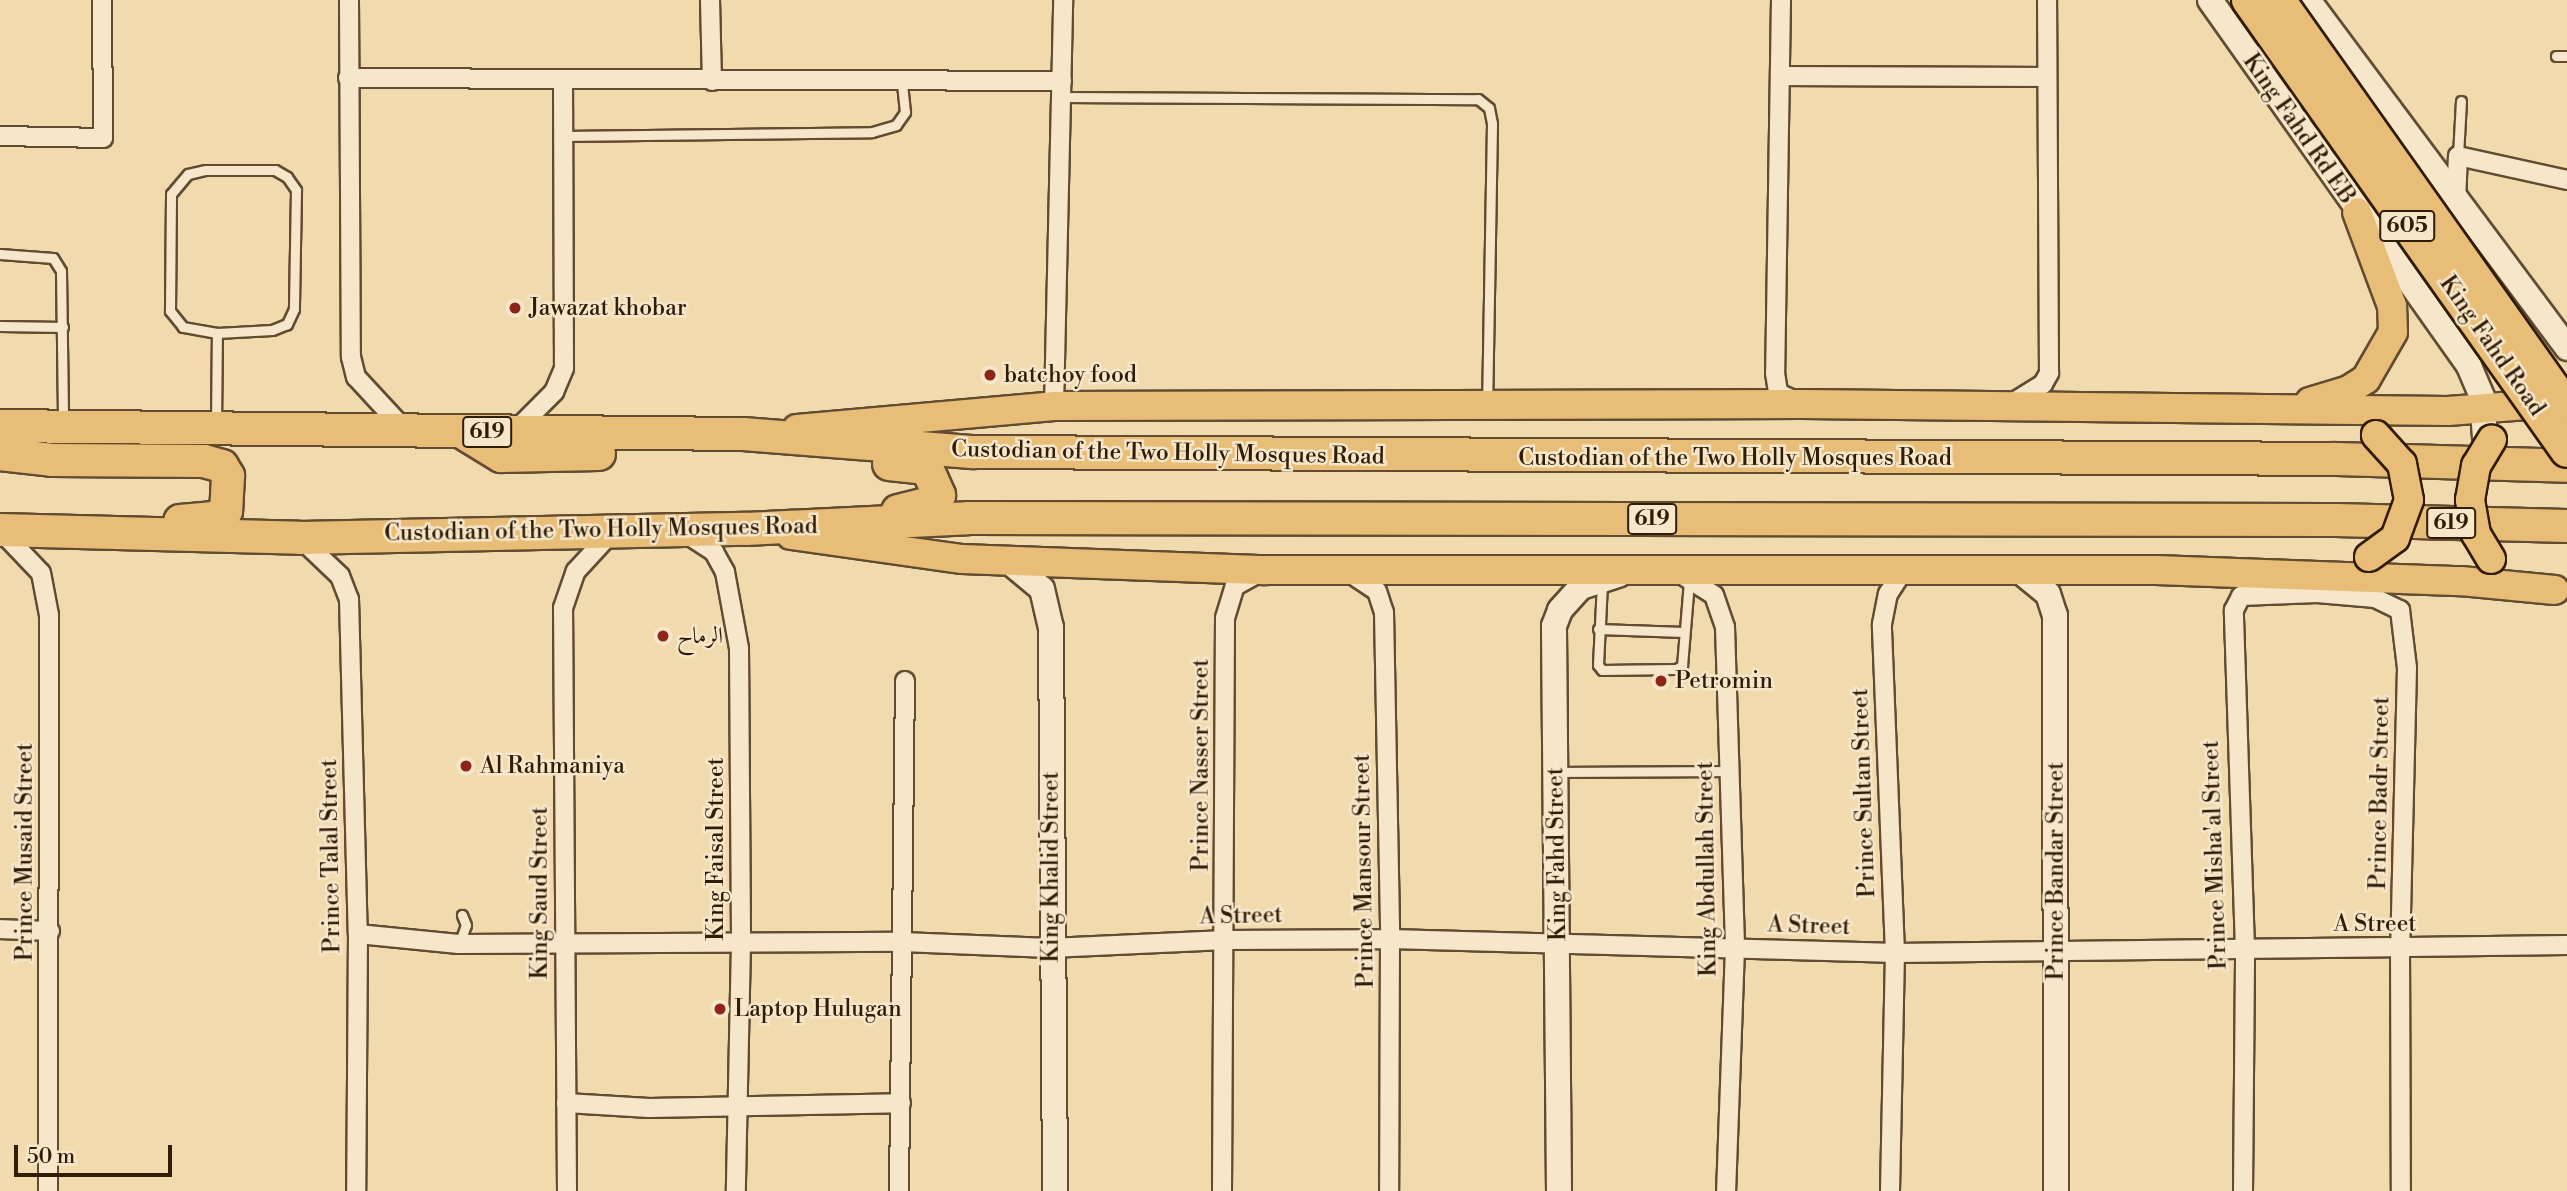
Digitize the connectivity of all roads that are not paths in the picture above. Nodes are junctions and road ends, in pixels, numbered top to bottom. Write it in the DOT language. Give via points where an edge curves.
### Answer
graph roads {
  1 [pos="102,0"];
  2 [pos="349,0"];
  3 [pos="710,0"];
  4 [pos="1063,0"];
  5 [pos="1781,0"];
  6 [pos="2048,0"];
  7 [pos="2210,0"];
  8 [pos="2248,0"];
  9 [pos="2279,0"];
  10 [pos="2308,0"];
  11 [pos="2556,56"];
  12 [pos="2567,56"];
  13 [pos="1782,76"];
  14 [pos="2046,76"];
  15 [pos="348,78"];
  16 [pos="563,79"];
  17 [pos="712,81"];
  18 [pos="902,81"];
  19 [pos="1061,89"];
  20 [pos="2461,101"];
  21 [pos="0,136"];
  22 [pos="563,136"];
  23 [pos="2458,156"];
  24 [pos="2567,180"];
  25 [pos="2456,203"];
  26 [pos="2357,212"];
  27 [pos="0,254"];
  28 [pos="0,326"];
  29 [pos="63,327"];
  30 [pos="217,333"];
  31 [pos="2567,348"];
  32 [pos="2564,403"];
  33 [pos="1487,404"];
  34 [pos="1803,404"];
  35 [pos="1054,405"];
  36 [pos="2009,405"];
  37 [pos="2073,408"];
  38 [pos="2484,409"];
  39 [pos="2259,410"];
  40 [pos="63,424"];
  41 [pos="0,426"];
  42 [pos="216,426"];
  43 [pos="404,429"];
  44 [pos="459,431"];
  45 [pos="513,432"];
  46 [pos="743,434"];
  47 [pos="2489,438"];
  48 [pos="2567,451"];
  49 [pos="0,454"];
  50 [pos="2567,466"];
  51 [pos="821,525"];
  52 [pos="2567,526"];
  53 [pos="615,528"];
  54 [pos="679,529"];
  55 [pos="746,529"];
  56 [pos="0,530"];
  57 [pos="40,532"];
  58 [pos="300,538"];
  59 [pos="1007,560"];
  60 [pos="1905,568"];
  61 [pos="2016,568"];
  62 [pos="1266,569"];
  63 [pos="1344,570"];
  64 [pos="2156,570"];
  65 [pos="1684,573"];
  66 [pos="1602,575"];
  67 [pos="2561,592"];
  68 [pos="2317,593"];
  69 [pos="1598,629"];
  70 [pos="1684,632"];
  71 [pos="905,681"];
  72 [pos="1730,771"];
  73 [pos="1555,772"];
  74 [pos="462,915"];
  75 [pos="0,929"];
  76 [pos="50,931"];
  77 [pos="358,934"];
  78 [pos="1390,939"];
  79 [pos="1226,940"];
  80 [pos="902,942"];
  81 [pos="741,943"];
  82 [pos="459,944"];
  83 [pos="565,945"];
  84 [pos="2567,946"];
  85 [pos="1560,947"];
  86 [pos="1050,948"];
  87 [pos="1735,948"];
  88 [pos="2245,948"];
  89 [pos="2400,948"];
  90 [pos="2056,950"];
  91 [pos="1895,953"];
  92 [pos="566,1103"];
  93 [pos="901,1103"];
  94 [pos="740,1105"];
  95 [pos="48,1191"];
  96 [pos="356,1191"];
  97 [pos="567,1191"];
  98 [pos="736,1191"];
  99 [pos="899,1191"];
  100 [pos="1055,1191"];
  101 [pos="1222,1191"];
  102 [pos="1389,1191"];
  103 [pos="1559,1191"];
  104 [pos="1726,1191"];
  105 [pos="1890,1191"];
  106 [pos="2056,1191"];
  107 [pos="2243,1191"];
  108 [pos="2402,1191"];
  1 -- 21 [label="street" via="103,138"];
  2 -- 15 [label="street"];
  3 -- 17 [label="street"];
  4 -- 19 [label="street"];
  5 -- 13 [label="street"];
  6 -- 14 [label="street"];
  7 -- 26 [label="street, King Fahd Rd EB"];
  8 -- 48 [label="highway, King Fahd Road / 605, bridge"];
  9 -- 32 [label="highway, King Fahd Road / 605, bridge"];
  10 -- 25 [label="street"];
  11 -- 12 [label="lane"];
  13 -- 14 [label="street"];
  13 -- 34 [label="street" via="1775,373 1778,393"];
  14 -- 36 [label="street" via="2049,373 2043,384"];
  15 -- 16 [label="street"];
  15 -- 43 [label="street" via="351,357 356,377"];
  16 -- 17 [label="street"];
  16 -- 22 [label="street"];
  17 -- 18 [label="street"];
  18 -- 19 [label="street"];
  18 -- 22 [label="lane" via="905,112 896,125 872,132"];
  19 -- 33 [label="lane" via="1478,99 1489,108 1492,124"];
  19 -- 35 [label="street"];
  20 -- 23 [label="lane"];
  22 -- 45 [label="street" via="564,368 554,392"];
  23 -- 24 [label="street"];
  23 -- 25 [label="street"];
  25 -- 26 [label="street" via="2497,281 2486,300 2468,312 2453,311 2421,286"];
  25 -- 31 [label="street"];
  26 -- 38 [label="street, King Fahd Rd EB" via="2469,366"];
  26 -- 39 [label="main road" via="2392,306 2393,332 2384,354 2366,379 2347,391"];
  27 -- 29 [label="lane" via="53,258 64,284"];
  28 -- 29 [label="lane"];
  29 -- 40 [label="lane"];
  30 -- 30 [label="lane" via="183,327 170,311 171,194 188,174 275,170 296,190 294,309 287,324 272,330"];
  30 -- 42 [label="lane"];
  32 -- 38 [label="main road"];
  32 -- 47 [label="main road" via="2520,417"];
  33 -- 34 [label="main road"];
  33 -- 35 [label="main road"];
  34 -- 36 [label="main road"];
  35 -- 46 [label="main road"];
  36 -- 37 [label="main road"];
  37 -- 39 [label="main road"];
  37 -- 64 [label="main road, bridge" via="2180,422 2358,428 2375,435 2402,464 2409,500 2395,538 2368,557"];
  38 -- 39 [label="main road"];
  38 -- 47 [label="street, King Fahd Rd EB"];
  40 -- 41 [label="highway, Custodian of the Two Holly Mosques Road / 619"];
  40 -- 42 [label="highway, Custodian of the Two Holly Mosques Road / 619"];
  42 -- 43 [label="highway, Custodian of the Two Holly Mosques Road / 619"];
  43 -- 44 [label="highway, Custodian of the Two Holly Mosques Road / 619"];
  44 -- 45 [label="highway, Custodian of the Two Holly Mosques Road / 619"];
  44 -- 51 [label="highway" via="501,456 834,456 927,468 939,495 929,503 902,510 855,513"];
  45 -- 46 [label="highway, Custodian of the Two Holly Mosques Road / 619"];
  46 -- 50 [label="highway, Custodian of the Two Holly Mosques Road / 619" via="974,452 2336,459"];
  47 -- 67 [label="main road, bridge" via="2476,466 2470,500 2476,534 2504,571"];
  49 -- 57 [label="highway" via="52,460 204,461 222,466 228,476 226,511 214,519"];
  51 -- 52 [label="highway, Custodian of the Two Holly Mosques Road / 619" via="968,518 2336,520"];
  51 -- 55 [label="highway, Custodian of the Two Holly Mosques Road / 619"];
  53 -- 54 [label="highway, Custodian of the Two Holly Mosques Road / 619"];
  53 -- 58 [label="highway, Custodian of the Two Holly Mosques Road / 619"];
  53 -- 83 [label="street, King Saud Street" via="576,571 563,608"];
  54 -- 55 [label="highway, Custodian of the Two Holly Mosques Road / 619"];
  54 -- 81 [label="street, King Faisal Street" via="715,552 733,606 739,648"];
  55 -- 59 [label="main road" via="962,559"];
  56 -- 57 [label="highway, Custodian of the Two Holly Mosques Road / 619"];
  56 -- 76 [label="street, Prince Musaid Street" via="41,572 49,615"];
  57 -- 58 [label="highway, Custodian of the Two Holly Mosques Road / 619"];
  58 -- 77 [label="street, Prince Talal Street" via="340,576 349,599"];
  59 -- 62 [label="main road"];
  59 -- 86 [label="street, King Khalid Street" via="1042,589 1051,627"];
  60 -- 61 [label="main road"];
  60 -- 65 [label="main road"];
  60 -- 91 [label="street, Prince Sultan Street" via="1888,594 1882,624"];
  61 -- 64 [label="main road"];
  61 -- 90 [label="street, Prince Bandar Street" via="2048,594 2055,614"];
  62 -- 63 [label="main road"];
  62 -- 79 [label="street, Prince Nasser Street" via="1235,586 1226,604"];
  63 -- 66 [label="main road"];
  63 -- 78 [label="street, Prince Mansour Street" via="1372,585 1384,612"];
  64 -- 67 [label="main road" via="2461,581"];
  65 -- 66 [label="main road" via="1638,570"];
  65 -- 70 [label="lane"];
  65 -- 72 [label="street, King Abdullah Street" via="1714,595 1723,612"];
  66 -- 69 [label="lane"];
  66 -- 73 [label="street, King Fahd Street" via="1570,596 1554,626"];
  68 -- 88 [label="street, Prince Misha'al Street" via="2241,596 2234,610"];
  68 -- 89 [label="street, Prince Badr Street" via="2389,600 2400,611 2407,667"];
  69 -- 70 [label="lane"];
  69 -- 70 [label="lane" via="1597,658 1602,670 1676,669 1682,666"];
  71 -- 80 [label="street"];
  72 -- 73 [label="lane"];
  72 -- 87 [label="street, King Abdullah Street"];
  73 -- 85 [label="street, King Fahd Street"];
  74 -- 82 [label="lane" via="466,925"];
  75 -- 76 [label="street"];
  76 -- 95 [label="street, Prince Musaid Street"];
  77 -- 82 [label="street, A Street"];
  77 -- 96 [label="street, Prince Talal Street"];
  78 -- 79 [label="street, A Street"];
  78 -- 85 [label="street, A Street"];
  78 -- 102 [label="street, Prince Mansour Street"];
  79 -- 86 [label="street, A Street"];
  79 -- 101 [label="street, Prince Nasser Street"];
  80 -- 81 [label="street, A Street"];
  80 -- 86 [label="street, A Street"];
  80 -- 93 [label="street"];
  81 -- 83 [label="street, A Street"];
  81 -- 94 [label="street, King Faisal Street"];
  82 -- 83 [label="street, A Street"];
  83 -- 92 [label="street, King Saud Street"];
  84 -- 89 [label="street, A Street"];
  85 -- 87 [label="street, A Street"];
  85 -- 103 [label="street, King Fahd Street"];
  86 -- 100 [label="street, King Khalid Street"];
  87 -- 91 [label="street, A Street"];
  87 -- 104 [label="street, King Abdullah Street"];
  88 -- 89 [label="street, A Street"];
  88 -- 90 [label="street, A Street"];
  88 -- 107 [label="street, Prince Misha'al Street"];
  89 -- 108 [label="street, Prince Badr Street"];
  90 -- 91 [label="street, A Street"];
  90 -- 106 [label="street, Prince Bandar Street"];
  91 -- 105 [label="street, Prince Sultan Street"];
  92 -- 94 [label="street" via="649,1108"];
  92 -- 97 [label="street, King Saud Street"];
  93 -- 94 [label="street"];
  93 -- 99 [label="street"];
  94 -- 98 [label="street, King Faisal Street"];
}
